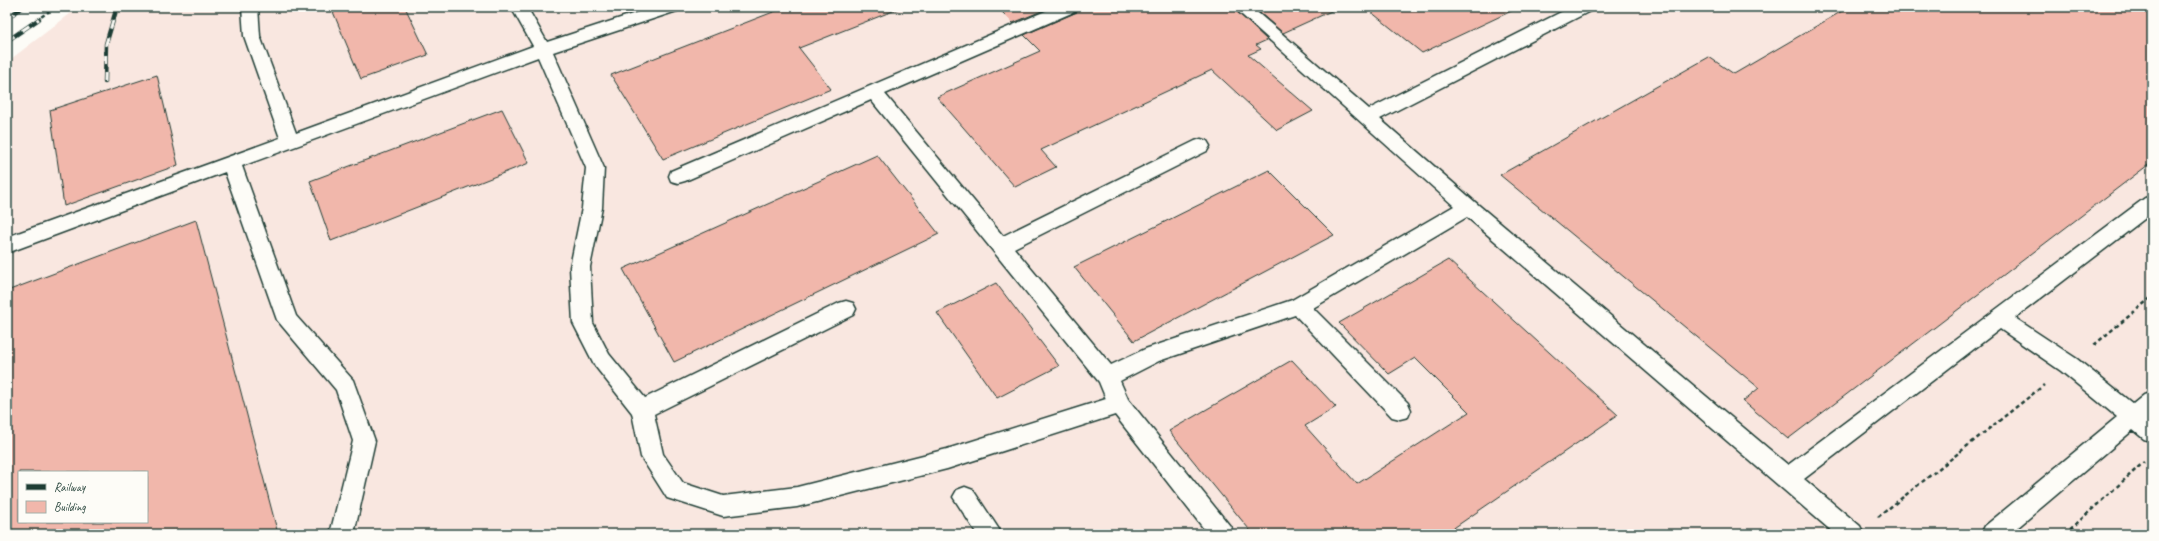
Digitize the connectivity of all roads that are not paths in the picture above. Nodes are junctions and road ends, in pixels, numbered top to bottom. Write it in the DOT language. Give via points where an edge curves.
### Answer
graph roads {
  1 [pos="250,7"];
  2 [pos="519,7"];
  3 [pos="671,7"];
  4 [pos="1070,7"];
  5 [pos="1241,7"];
  6 [pos="1584,7"];
  7 [pos="543,49"];
  8 [pos="873,91"];
  9 [pos="1367,118"];
  10 [pos="290,142"];
  11 [pos="1201,146"];
  12 [pos="231,163"];
  13 [pos="678,176"];
  14 [pos="2152,203"];
  15 [pos="1468,207"];
  16 [pos="7,245"];
  17 [pos="1001,246"];
  18 [pos="1300,306"];
  19 [pos="846,309"];
  20 [pos="2000,318"];
  21 [pos="1108,377"];
  22 [pos="2152,401"];
  23 [pos="1119,404"];
  24 [pos="642,410"];
  25 [pos="1400,410"];
  26 [pos="2132,418"];
  27 [pos="2152,432"];
  28 [pos="1787,479"];
  29 [pos="965,497"];
  30 [pos="342,534"];
  31 [pos="990,534"];
  32 [pos="1222,534"];
  33 [pos="1852,534"];
  34 [pos="1993,534"];
  1 -- 10 [label="lane" via="252,36"];
  2 -- 7 [label="lane"];
  3 -- 7 [label="lane"];
  4 -- 8 [label="lane"];
  5 -- 9 [label="lane"];
  6 -- 9 [label="lane"];
  7 -- 10 [label="lane"];
  7 -- 24 [label="lane" via="595,168 592,208 580,267 584,323 602,360"];
  8 -- 13 [label="lane"];
  8 -- 17 [label="lane"];
  9 -- 15 [label="lane"];
  10 -- 12 [label="lane"];
  11 -- 17 [label="lane"];
  12 -- 16 [label="lane"];
  12 -- 30 [label="lane" via="287,320 345,386 364,440"];
  14 -- 20 [label="lane"];
  15 -- 18 [label="lane"];
  15 -- 28 [label="lane"];
  17 -- 21 [label="lane"];
  18 -- 21 [label="lane" via="1152,355"];
  18 -- 25 [label="lane"];
  19 -- 24 [label="lane"];
  20 -- 26 [label="lane" via="2069,365"];
  20 -- 28 [label="lane"];
  21 -- 23 [label="lane"];
  22 -- 26 [label="lane"];
  23 -- 24 [label="lane" via="947,459 797,498 723,506 675,491 652,457"];
  23 -- 32 [label="lane"];
  26 -- 27 [label="lane"];
  26 -- 34 [label="lane"];
  28 -- 33 [label="lane"];
  29 -- 31 [label="lane"];
}
